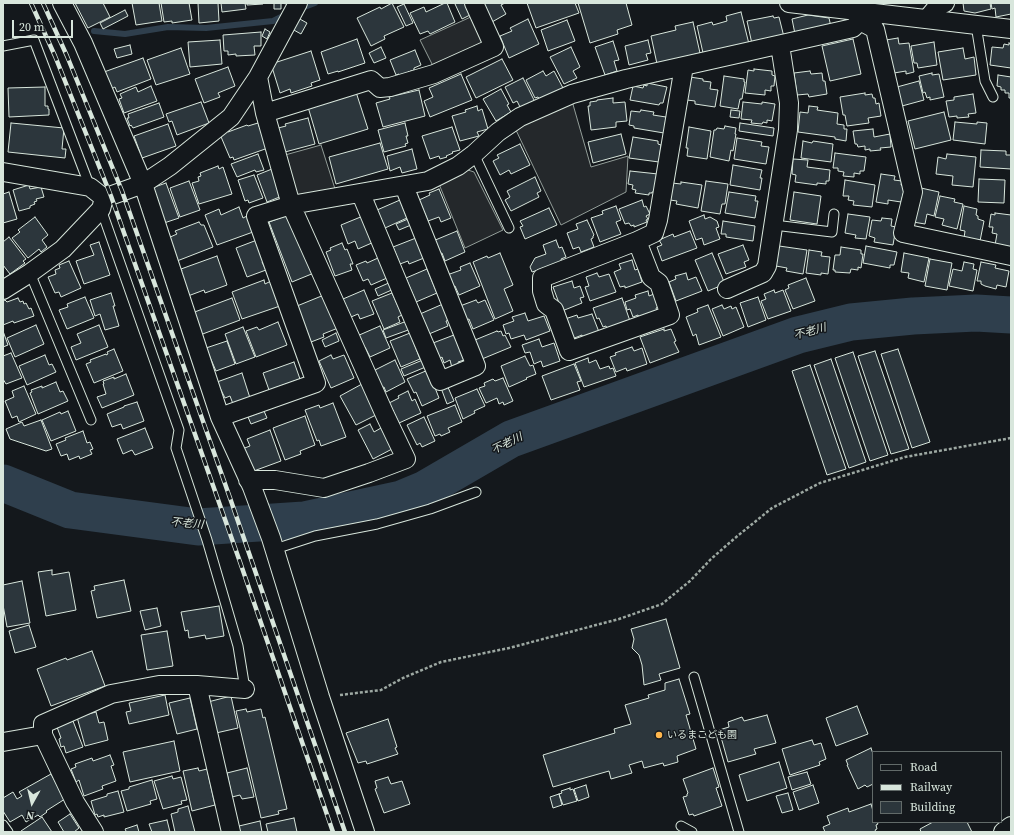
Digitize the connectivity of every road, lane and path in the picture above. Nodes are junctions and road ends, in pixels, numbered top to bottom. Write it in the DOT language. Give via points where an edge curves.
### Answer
graph roads {
  1 [pos="62,3"];
  2 [pos="298,3"];
  3 [pos="474,3"];
  4 [pos="789,3"];
  5 [pos="945,3"];
  6 [pos="862,16"];
  7 [pos="927,19"];
  8 [pos="976,25"];
  9 [pos="1011,29"];
  10 [pos="780,45"];
  11 [pos="3,46"];
  12 [pos="684,66"];
  13 [pos="258,77"];
  14 [pos="993,97"];
  15 [pos="265,113"];
  16 [pos="474,154"];
  17 [pos="3,172"];
  18 [pos="143,184"];
  19 [pos="404,186"];
  20 [pos="361,194"];
  21 [pos="98,198"];
  22 [pos="292,205"];
  23 [pos="834,214"];
  24 [pos="774,225"];
  25 [pos="509,228"];
  26 [pos="637,241"];
  27 [pos="1011,256"];
  28 [pos="30,273"];
  29 [pos="727,289"];
  30 [pos="3,290"];
  31 [pos="220,417"];
  32 [pos="91,420"];
  33 [pos="1011,438"];
  34 [pos="250,484"];
  35 [pos="476,492"];
  36 [pos="273,543"];
  37 [pos="694,677"];
  38 [pos="197,686"];
  39 [pos="245,689"];
  40 [pos="320,697"];
  41 [pos="43,736"];
  42 [pos="3,742"];
  43 [pos="3,825"];
  44 [pos="681,826"];
  45 [pos="1011,826"];
  46 [pos="8,832"];
  47 [pos="94,832"];
  48 [pos="231,832"];
  49 [pos="365,832"];
  50 [pos="692,832"];
  51 [pos="738,832"];
  52 [pos="1003,832"];
  1 -- 18 [label="street" via="83,43"];
  2 -- 13 [label="street"];
  3 -- 15 [label="street" via="494,47 434,74 390,87 380,88 371,80"];
  4 -- 6 [label="street"];
  5 -- 7 [label="street" via="937,7"];
  6 -- 7 [label="street"];
  6 -- 10 [label="street" via="853,28"];
  6 -- 27 [label="street" via="874,29 913,192 903,233"];
  7 -- 8 [label="street"];
  8 -- 9 [label="street"];
  8 -- 14 [label="lane" via="984,81"];
  10 -- 12 [label="street"];
  10 -- 24 [label="street" via="789,103 788,130"];
  11 -- 21 [label="lane" via="34,40"];
  12 -- 16 [label="street" via="572,94 520,116"];
  12 -- 26 [label="street" via="658,220 654,233"];
  13 -- 15 [label="street"];
  13 -- 18 [label="street" via="231,117 170,166"];
  15 -- 22 [label="street"];
  16 -- 19 [label="street" via="458,166 428,181"];
  16 -- 25 [label="lane"];
  17 -- 21 [label="street"];
  18 -- 21 [label="street"];
  18 -- 31 [label="street"];
  19 -- 20 [label="street"];
  19 -- 20 [label="street" via="476,366 440,381"];
  20 -- 22 [label="street"];
  21 -- 28 [label="street" via="63,249"];
  21 -- 39 [label="lane" via="179,430 176,448 207,540 238,646"];
  22 -- 31 [label="street" via="256,216 316,383"];
  22 -- 34 [label="street" via="406,459 324,488 275,480"];
  23 -- 24 [label="lane" via="832,232"];
  24 -- 29 [label="street" via="767,266 763,273"];
  26 -- 26 [label="street" via="651,277 659,283 670,314 569,351 554,310 546,304 542,278"];
  28 -- 30 [label="street"];
  28 -- 32 [label="lane"];
  31 -- 34 [label="street"];
  33 -- 40 [label="path" via="905,457 820,483 772,508 662,604 619,619 509,648 441,662 381,690"];
  34 -- 36 [label="street"];
  35 -- 36 [label="lane" via="430,509 377,524"];
  36 -- 40 [label="street"];
  37 -- 51 [label="lane"];
  38 -- 39 [label="street"];
  38 -- 41 [label="street" via="159,685 111,694 43,724"];
  38 -- 48 [label="street"];
  40 -- 49 [label="street"];
  41 -- 42 [label="street"];
  41 -- 47 [label="street" via="75,802"];
  43 -- 46 [label="lane"];
  44 -- 50 [label="lane"];
  45 -- 52 [label="street"];
}
